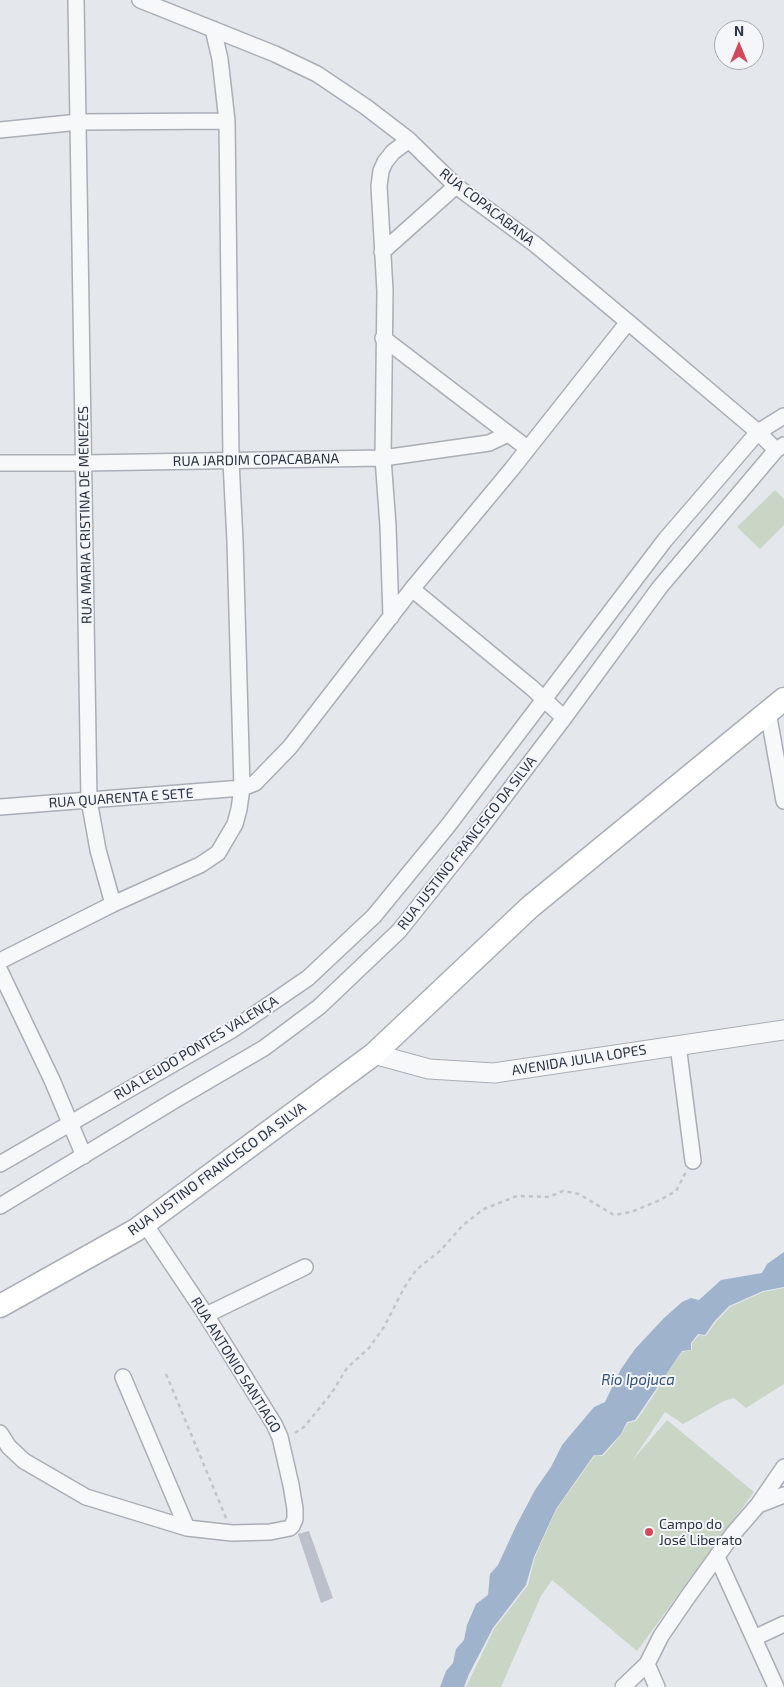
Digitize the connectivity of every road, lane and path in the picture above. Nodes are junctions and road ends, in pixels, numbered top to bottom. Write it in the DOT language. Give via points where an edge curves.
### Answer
graph roads {
  1 [pos="76,0"];
  2 [pos="140,0"];
  3 [pos="213,29"];
  4 [pos="228,121"];
  5 [pos="79,122"];
  6 [pos="0,130"];
  7 [pos="409,140"];
  8 [pos="456,186"];
  9 [pos="382,252"];
  10 [pos="628,322"];
  11 [pos="383,338"];
  12 [pos="784,416"];
  13 [pos="758,432"];
  14 [pos="508,434"];
  15 [pos="527,448"];
  16 [pos="780,448"];
  17 [pos="383,458"];
  18 [pos="231,461"];
  19 [pos="0,464"];
  20 [pos="84,464"];
  21 [pos="412,589"];
  22 [pos="391,617"];
  23 [pos="545,700"];
  24 [pos="779,703"];
  25 [pos="564,718"];
  26 [pos="242,788"];
  27 [pos="89,800"];
  28 [pos="784,801"];
  29 [pos="0,807"];
  30 [pos="113,904"];
  31 [pos="0,961"];
  32 [pos="0,971"];
  33 [pos="784,1030"];
  34 [pos="678,1046"];
  35 [pos="374,1054"];
  36 [pos="70,1124"];
  37 [pos="84,1156"];
  38 [pos="693,1161"];
  39 [pos="0,1164"];
  40 [pos="0,1206"];
  41 [pos="145,1224"];
  42 [pos="305,1267"];
  43 [pos="0,1306"];
  44 [pos="206,1315"];
  45 [pos="166,1374"];
  46 [pos="123,1377"];
  47 [pos="0,1433"];
  48 [pos="282,1443"];
  49 [pos="784,1467"];
  50 [pos="784,1495"];
  51 [pos="758,1505"];
  52 [pos="187,1528"];
  53 [pos="232,1533"];
  54 [pos="717,1557"];
  55 [pos="784,1624"];
  56 [pos="754,1638"];
  57 [pos="647,1664"];
  58 [pos="623,1687"];
  59 [pos="657,1687"];
  60 [pos="776,1687"];
  1 -- 5 [label="street, RUA MARIA CRISTINA DE MENEZES"];
  2 -- 3 [label="street, RUA COPACABANA"];
  3 -- 4 [label="street"];
  3 -- 7 [label="street, RUA COPACABANA" via="318,74"];
  4 -- 5 [label="street"];
  4 -- 18 [label="street"];
  5 -- 6 [label="street"];
  5 -- 20 [label="street, RUA MARIA CRISTINA DE MENEZES"];
  7 -- 8 [label="street, RUA COPACABANA"];
  7 -- 9 [label="street" via="393,152 381,171"];
  8 -- 9 [label="street"];
  8 -- 10 [label="street, RUA COPACABANA" via="536,245"];
  9 -- 11 [label="street" via="385,291"];
  10 -- 13 [label="street, RUA COPACABANA"];
  10 -- 15 [label="street"];
  11 -- 14 [label="street"];
  11 -- 17 [label="street"];
  12 -- 13 [label="street, RUA LEUDO PONTES VALENÇA"];
  13 -- 16 [label="street, RUA COPACABANA"];
  13 -- 23 [label="street, RUA LEUDO PONTES VALENÇA" via="665,540"];
  14 -- 15 [label="street"];
  14 -- 17 [label="street, RUA JARDIM COPACABANA" via="489,442"];
  15 -- 21 [label="street"];
  16 -- 25 [label="street, RUA JUSTINO FRANCISCO DA SILVA" via="660,587"];
  17 -- 18 [label="street, RUA JARDIM COPACABANA"];
  17 -- 22 [label="street"];
  18 -- 20 [label="street, RUA JARDIM COPACABANA"];
  18 -- 26 [label="street"];
  19 -- 20 [label="street, RUA JARDIM COPACABANA"];
  20 -- 27 [label="street, RUA MARIA CRISTINA DE MENEZES"];
  21 -- 22 [label="street"];
  21 -- 23 [label="street"];
  22 -- 26 [label="street" via="290,747 255,783"];
  23 -- 25 [label="street"];
  23 -- 36 [label="street, RUA LEUDO PONTES VALENÇA" via="374,916 308,978 232,1030"];
  24 -- 28 [label="street"];
  24 -- 35 [label="main road, RUA JUSTINO FRANCISCO DA SILVA" via="530,907"];
  25 -- 37 [label="street, RUA JUSTINO FRANCISCO DA SILVA" via="399,932 319,1007 264,1048"];
  26 -- 27 [label="street, RUA QUARENTA E SETE"];
  26 -- 30 [label="street" via="235,824 218,853 200,865"];
  27 -- 29 [label="street, RUA QUARENTA E SETE"];
  27 -- 30 [label="street, RUA MARIA CRISTINA DE MENEZES"];
  30 -- 31 [label="street"];
  32 -- 36 [label="street"];
  33 -- 34 [label="street, AVENIDA JULIA LOPES"];
  34 -- 35 [label="street, AVENIDA JULIA LOPES" via="494,1073 429,1069"];
  34 -- 38 [label="street"];
  35 -- 41 [label="main road, RUA JUSTINO FRANCISCO DA SILVA"];
  36 -- 37 [label="street"];
  36 -- 39 [label="street, RUA LEUDO PONTES VALENÇA"];
  37 -- 40 [label="street, RUA JUSTINO FRANCISCO DA SILVA"];
  38 -- 48 [label="path" via="676,1191 631,1212 614,1215 579,1194 563,1191 549,1197 517,1196 484,1209 416,1270 369,1348 347,1368 304,1427"];
  41 -- 43 [label="main road, RUA JUSTINO FRANCISCO DA SILVA"];
  41 -- 44 [label="street, RUA ANTONIO SANTIAGO"];
  42 -- 44 [label="street"];
  44 -- 48 [label="street, RUA ANTONIO SANTIAGO"];
  45 -- 53 [label="path"];
  46 -- 52 [label="street"];
  47 -- 52 [label="street" via="9,1447 24,1460 86,1497"];
  48 -- 53 [label="street, RUA ANTONIO SANTIAGO" via="295,1520 290,1528 282,1530"];
  49 -- 51 [label="street"];
  50 -- 51 [label="street"];
  51 -- 54 [label="street"];
  52 -- 53 [label="street"];
  54 -- 56 [label="street"];
  54 -- 57 [label="street" via="661,1636"];
  55 -- 56 [label="street"];
  56 -- 60 [label="street"];
  57 -- 58 [label="street"];
  57 -- 59 [label="street"];
}
